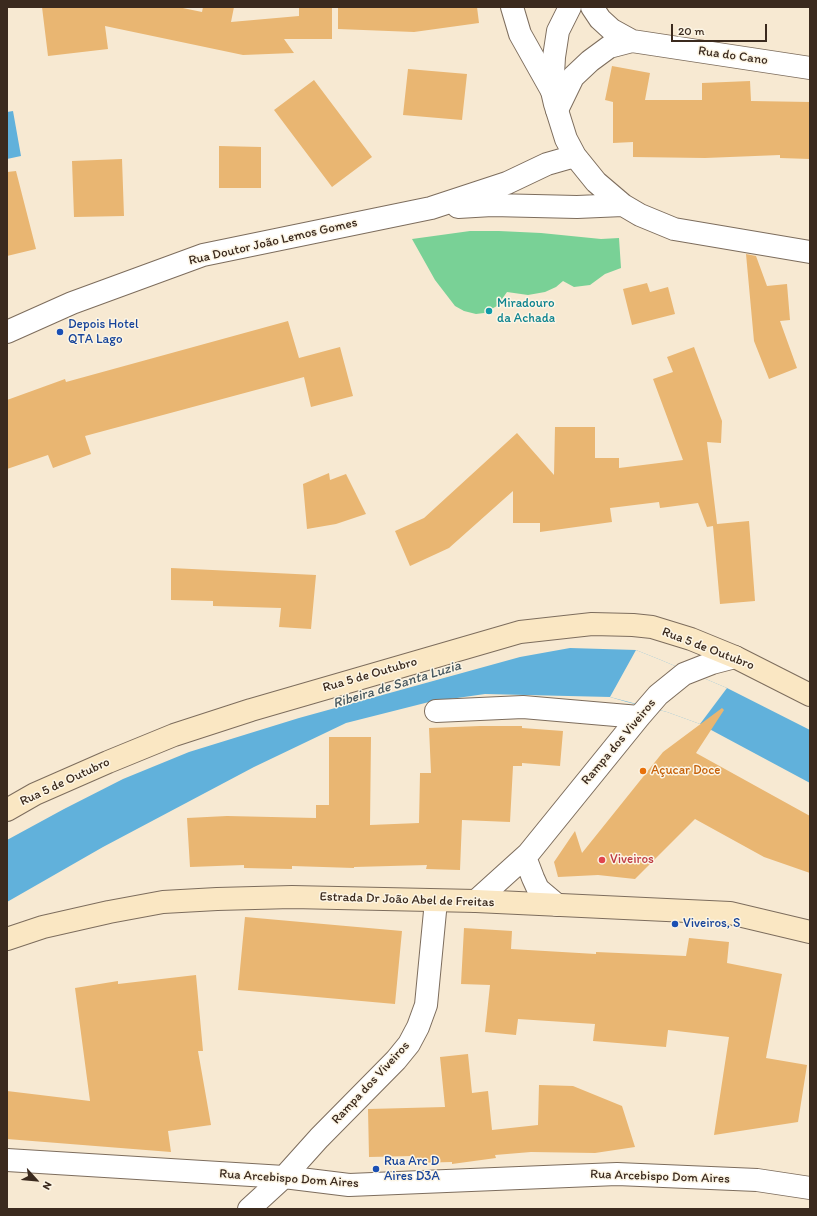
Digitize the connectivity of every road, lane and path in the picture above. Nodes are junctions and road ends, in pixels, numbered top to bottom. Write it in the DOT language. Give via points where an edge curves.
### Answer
graph roads {
  1 [pos="512,7"];
  2 [pos="570,7"];
  3 [pos="592,7"];
  4 [pos="632,41"];
  5 [pos="810,68"];
  6 [pos="555,100"];
  7 [pos="575,156"];
  8 [pos="623,205"];
  9 [pos="431,208"];
  10 [pos="810,252"];
  11 [pos="7,332"];
  12 [pos="735,657"];
  13 [pos="810,695"];
  14 [pos="436,711"];
  15 [pos="639,717"];
  16 [pos="7,810"];
  17 [pos="525,857"];
  18 [pos="436,901"];
  19 [pos="476,901"];
  20 [pos="557,905"];
  21 [pos="810,932"];
  22 [pos="7,939"];
  23 [pos="7,1160"];
  24 [pos="284,1177"];
  25 [pos="810,1188"];
  26 [pos="249,1209"];
  1 -- 6 [label="street" via="520,34"];
  2 -- 6 [label="street" via="558,31 554,57"];
  3 -- 4 [label="street, Rua do Cano" via="612,30"];
  4 -- 5 [label="street, Rua do Cano"];
  4 -- 6 [label="street, Rua do Cano" via="609,47 590,61"];
  6 -- 7 [label="street" via="566,139"];
  7 -- 8 [label="street" via="596,182"];
  7 -- 9 [label="street, Rua Doutor João Lemos Gomes" via="546,164 507,183"];
  8 -- 9 [label="street, Rua Doutor João Lemos Gomes" via="492,205"];
  8 -- 10 [label="street" via="674,229"];
  9 -- 11 [label="street, Rua Doutor João Lemos Gomes" via="202,255 72,303"];
  12 -- 13 [label="main road, Rua 5 de Outubro"];
  12 -- 15 [label="street, Rampa dos Viveiros" via="712,662 684,674 658,695"];
  12 -- 16 [label="main road, Rua 5 de Outubro" via="652,627 592,624 520,632 174,735 42,791"];
  14 -- 15 [label="street" via="523,707"];
  15 -- 17 [label="street, Rampa dos Viveiros"];
  17 -- 19 [label="street, Rampa dos Viveiros"];
  17 -- 20 [label="street" via="538,889"];
  18 -- 19 [label="main road, Estrada Dr João Abel de Freitas"];
  18 -- 22 [label="main road, Estrada Dr João Abel de Freitas" via="292,897 163,902 43,927"];
  18 -- 24 [label="street, Rampa dos Viveiros" via="426,1005 412,1039 396,1060"];
  19 -- 20 [label="main road, Estrada Dr João Abel de Freitas"];
  20 -- 21 [label="main road, Estrada Dr João Abel de Freitas" via="730,913"];
  23 -- 24 [label="street, Rua Arcebispo Dom Aires"];
  24 -- 25 [label="street, Rua Arcebispo Dom Aires" via="349,1185 617,1174 757,1180"];
  24 -- 26 [label="street, Rampa dos Viveiros"];
}
